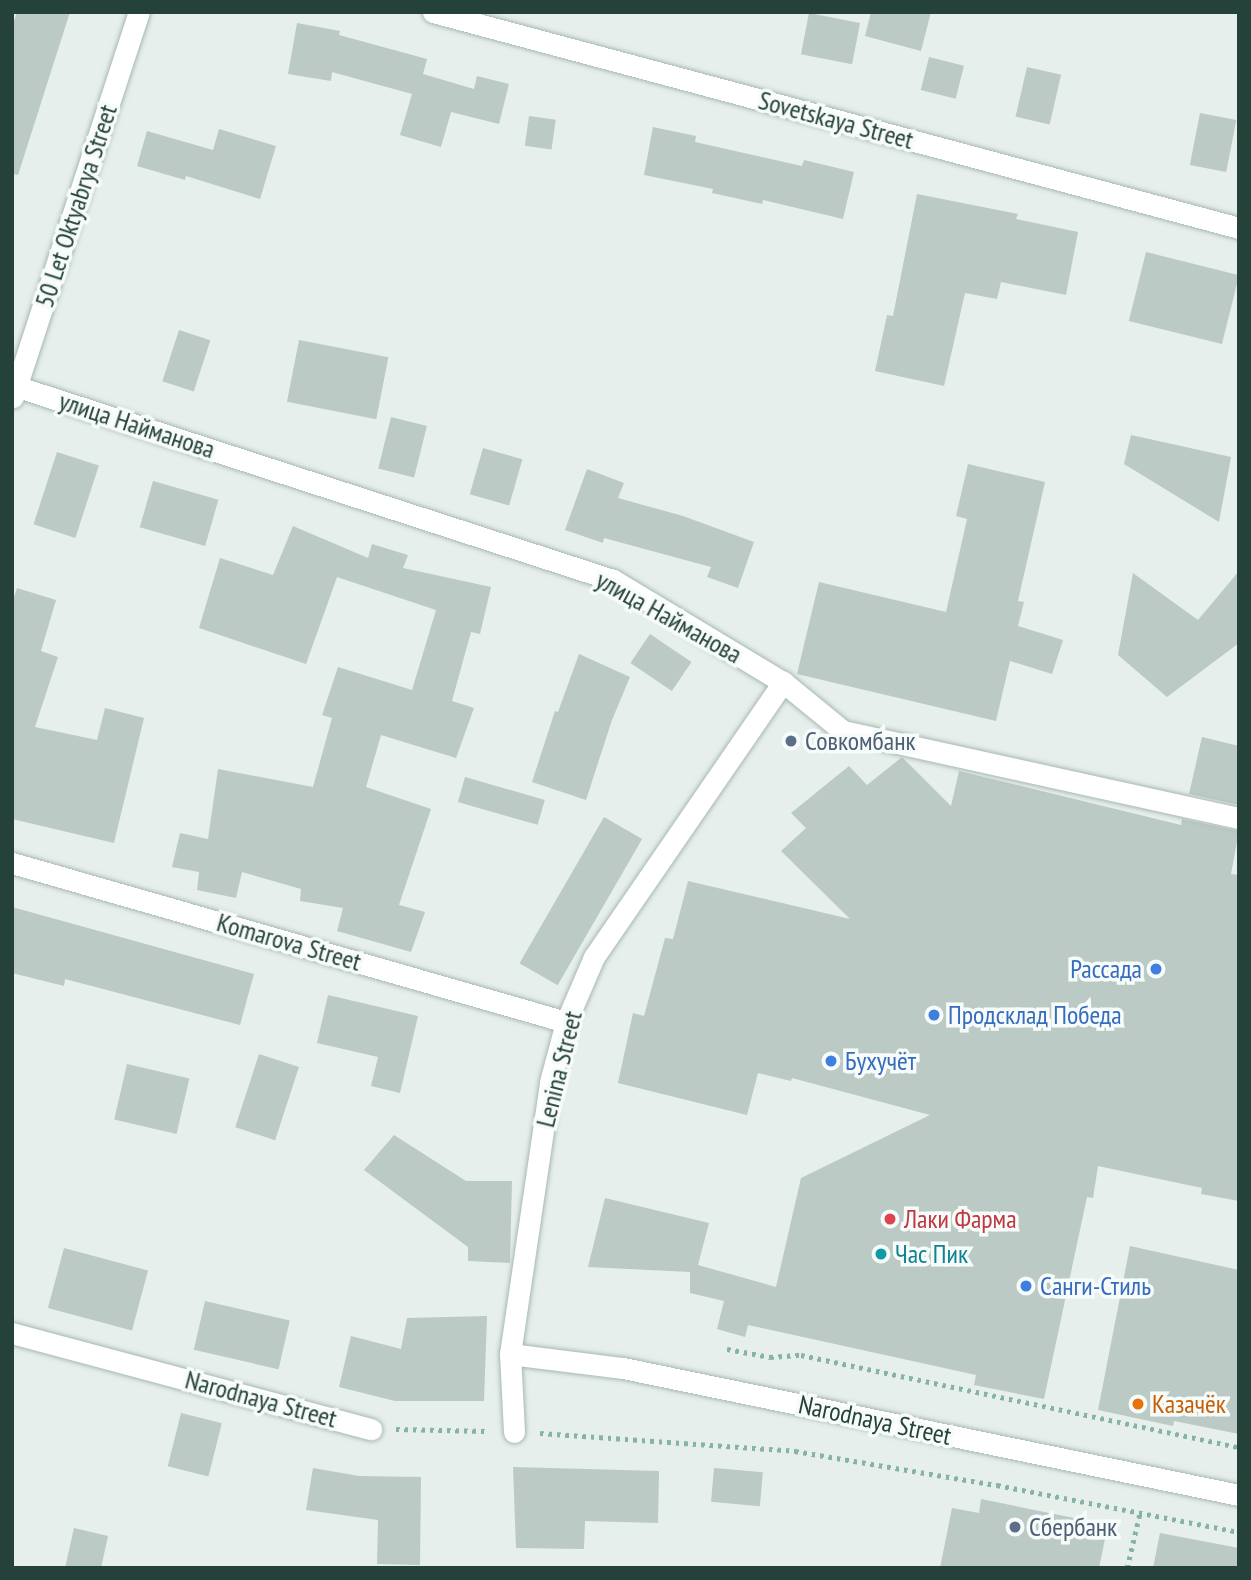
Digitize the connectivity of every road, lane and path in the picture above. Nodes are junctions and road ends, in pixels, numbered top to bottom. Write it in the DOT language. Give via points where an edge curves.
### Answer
graph roads {
  1 [pos="139,12"];
  2 [pos="433,12"];
  3 [pos="1239,228"];
  4 [pos="14,390"];
  5 [pos="783,682"];
  6 [pos="1239,818"];
  7 [pos="12,863"];
  8 [pos="566,1021"];
  9 [pos="12,1333"];
  10 [pos="727,1349"];
  11 [pos="510,1354"];
  12 [pos="371,1429"];
  13 [pos="514,1432"];
  14 [pos="1239,1447"];
  15 [pos="1239,1495"];
  16 [pos="1140,1512"];
  17 [pos="1239,1532"];
  18 [pos="1127,1568"];
  1 -- 4 [label="street, 50 Let Oktyabrya Street"];
  2 -- 3 [label="street, Sovetskaya Street"];
  4 -- 5 [label="street, улица Найманова" via="613,580"];
  5 -- 6 [label="street, улица Найманова" via="843,731"];
  5 -- 8 [label="street, Lenina Street" via="594,957"];
  7 -- 8 [label="street, Komarova Street"];
  8 -- 11 [label="street, Lenina Street" via="550,1083"];
  9 -- 12 [label="street, Narodnaya Street"];
  10 -- 14 [label="path" via="770,1357 801,1355"];
  11 -- 13 [label="street, Lenina Street"];
  11 -- 15 [label="street, Narodnaya Street" via="623,1368"];
  12 -- 13 [label="path, Narodnaya Street"];
  13 -- 16 [label="path, Narodnaya Street" via="795,1451"];
  16 -- 17 [label="path, Narodnaya Street"];
  16 -- 18 [label="path"];
}
